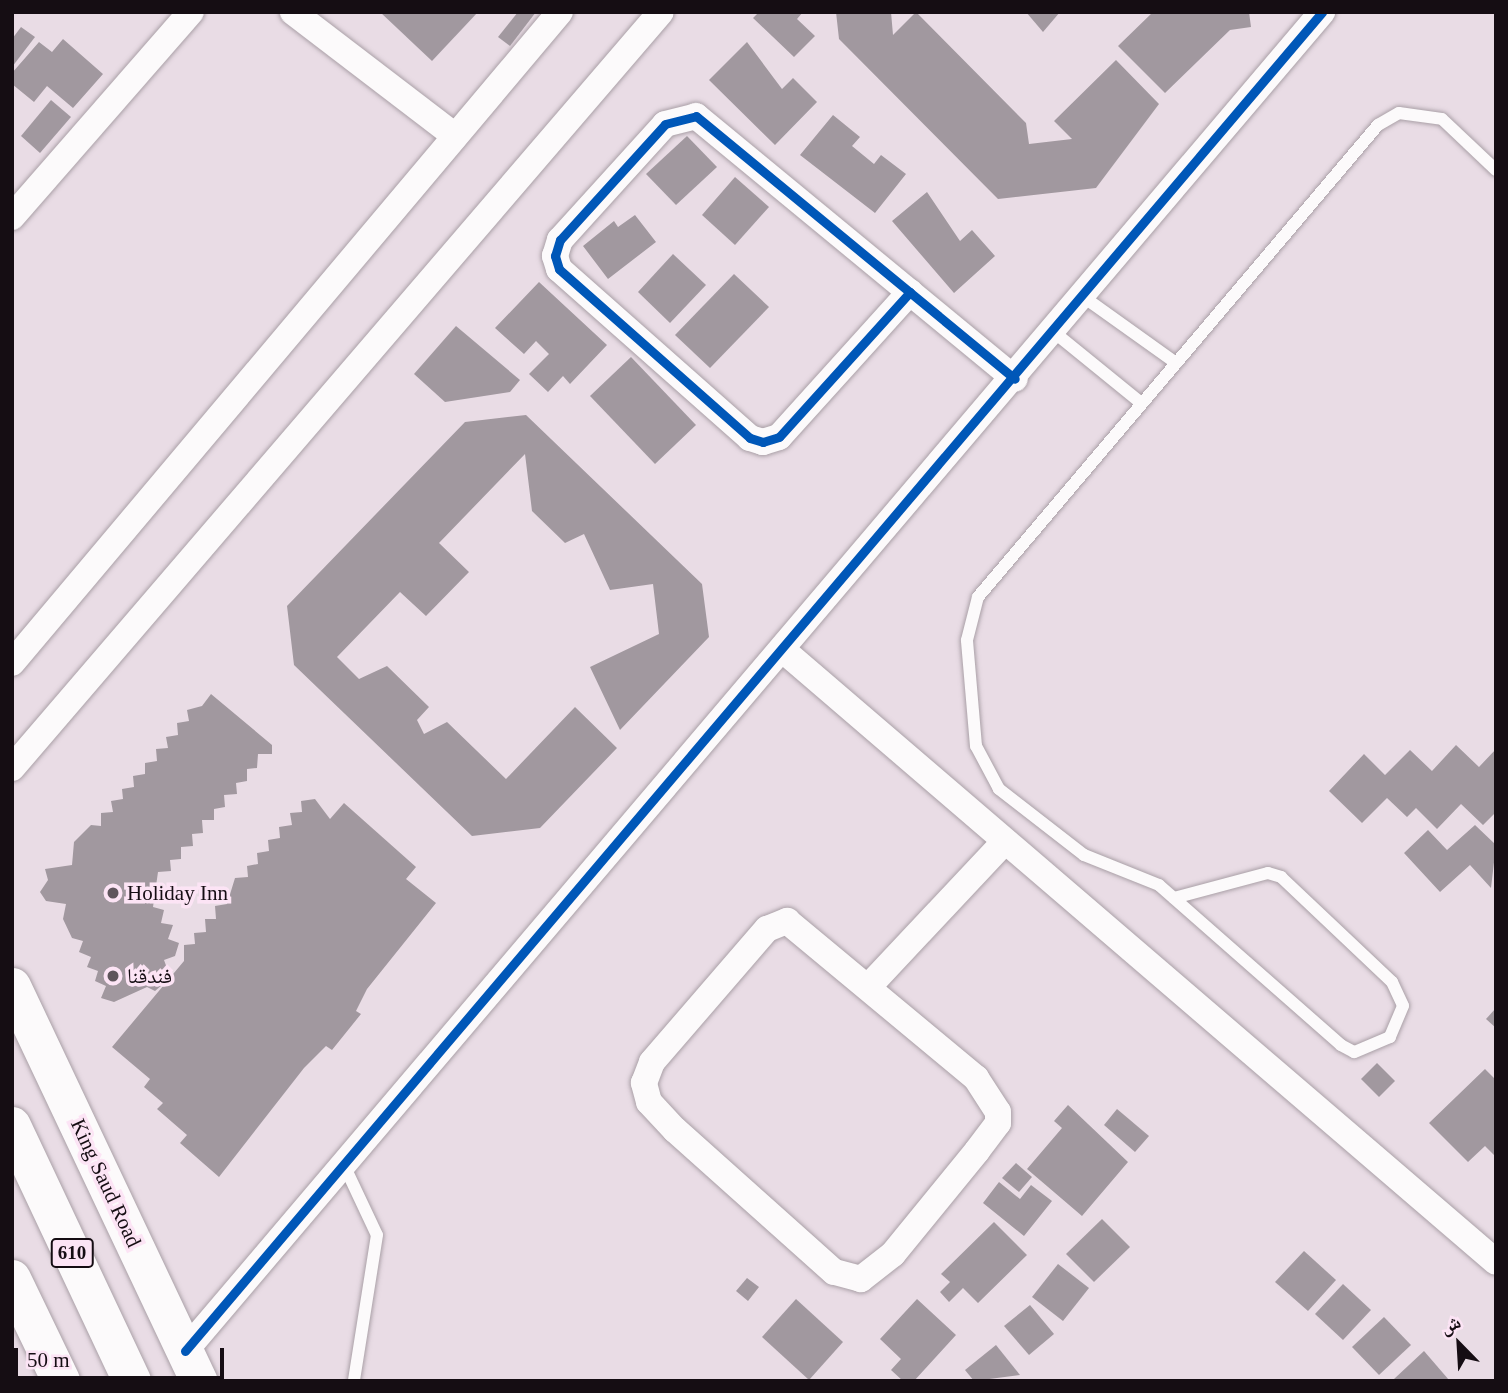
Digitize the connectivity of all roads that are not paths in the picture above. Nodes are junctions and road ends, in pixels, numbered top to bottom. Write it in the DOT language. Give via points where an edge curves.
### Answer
graph roads {
  1 [pos="191,12"];
  2 [pos="293,12"];
  3 [pos="560,12"];
  4 [pos="661,12"];
  5 [pos="1322,12"];
  6 [pos="455,136"];
  7 [pos="1496,170"];
  8 [pos="12,217"];
  9 [pos="910,292"];
  10 [pos="1084,298"];
  11 [pos="1055,333"];
  12 [pos="1176,363"];
  13 [pos="1015,379"];
  14 [pos="1141,403"];
  15 [pos="784,651"];
  16 [pos="12,663"];
  17 [pos="12,768"];
  18 [pos="1005,841"];
  19 [pos="1174,898"];
  20 [pos="870,985"];
  21 [pos="12,986"];
  22 [pos="12,1126"];
  23 [pos="344,1165"];
  24 [pos="1496,1262"];
  25 [pos="12,1279"];
  26 [pos="192,1366"];
  27 [pos="61,1381"];
  28 [pos="132,1381"];
  29 [pos="354,1381"];
  1 -- 8 [label="street"];
  2 -- 6 [label="street"];
  3 -- 6 [label="street"];
  4 -- 17 [label="street"];
  5 -- 10 [label="street"];
  6 -- 16 [label="street"];
  7 -- 12 [label="lane" via="1442,119 1399,113 1378,125"];
  9 -- 9 [label="street" via="696,116 665,124 560,240 555,256 559,269 750,439 763,442 779,437"];
  9 -- 13 [label="street"];
  10 -- 11 [label="street"];
  10 -- 12 [label="lane"];
  11 -- 13 [label="street"];
  11 -- 14 [label="lane"];
  12 -- 14 [label="lane"];
  13 -- 15 [label="street"];
  14 -- 19 [label="lane" via="978,597 967,640 984,770 1084,855 1159,885"];
  15 -- 18 [label="street"];
  15 -- 23 [label="street"];
  18 -- 20 [label="street"];
  18 -- 24 [label="street"];
  19 -- 19 [label="lane" via="1268,873 1281,877 1392,982 1403,1006 1390,1037 1354,1052 1341,1045"];
  20 -- 20 [label="street" via="976,1077 998,1112 991,1133 901,1244 860,1279 834,1272 675,1130 649,1102 644,1083 652,1062 767,929 787,921"];
  21 -- 26 [label="main road, King Saud Road"];
  22 -- 28 [label="main road, 610"];
  23 -- 26 [label="street"];
  23 -- 29 [label="lane" via="377,1236"];
  25 -- 27 [label="main road"];
}
